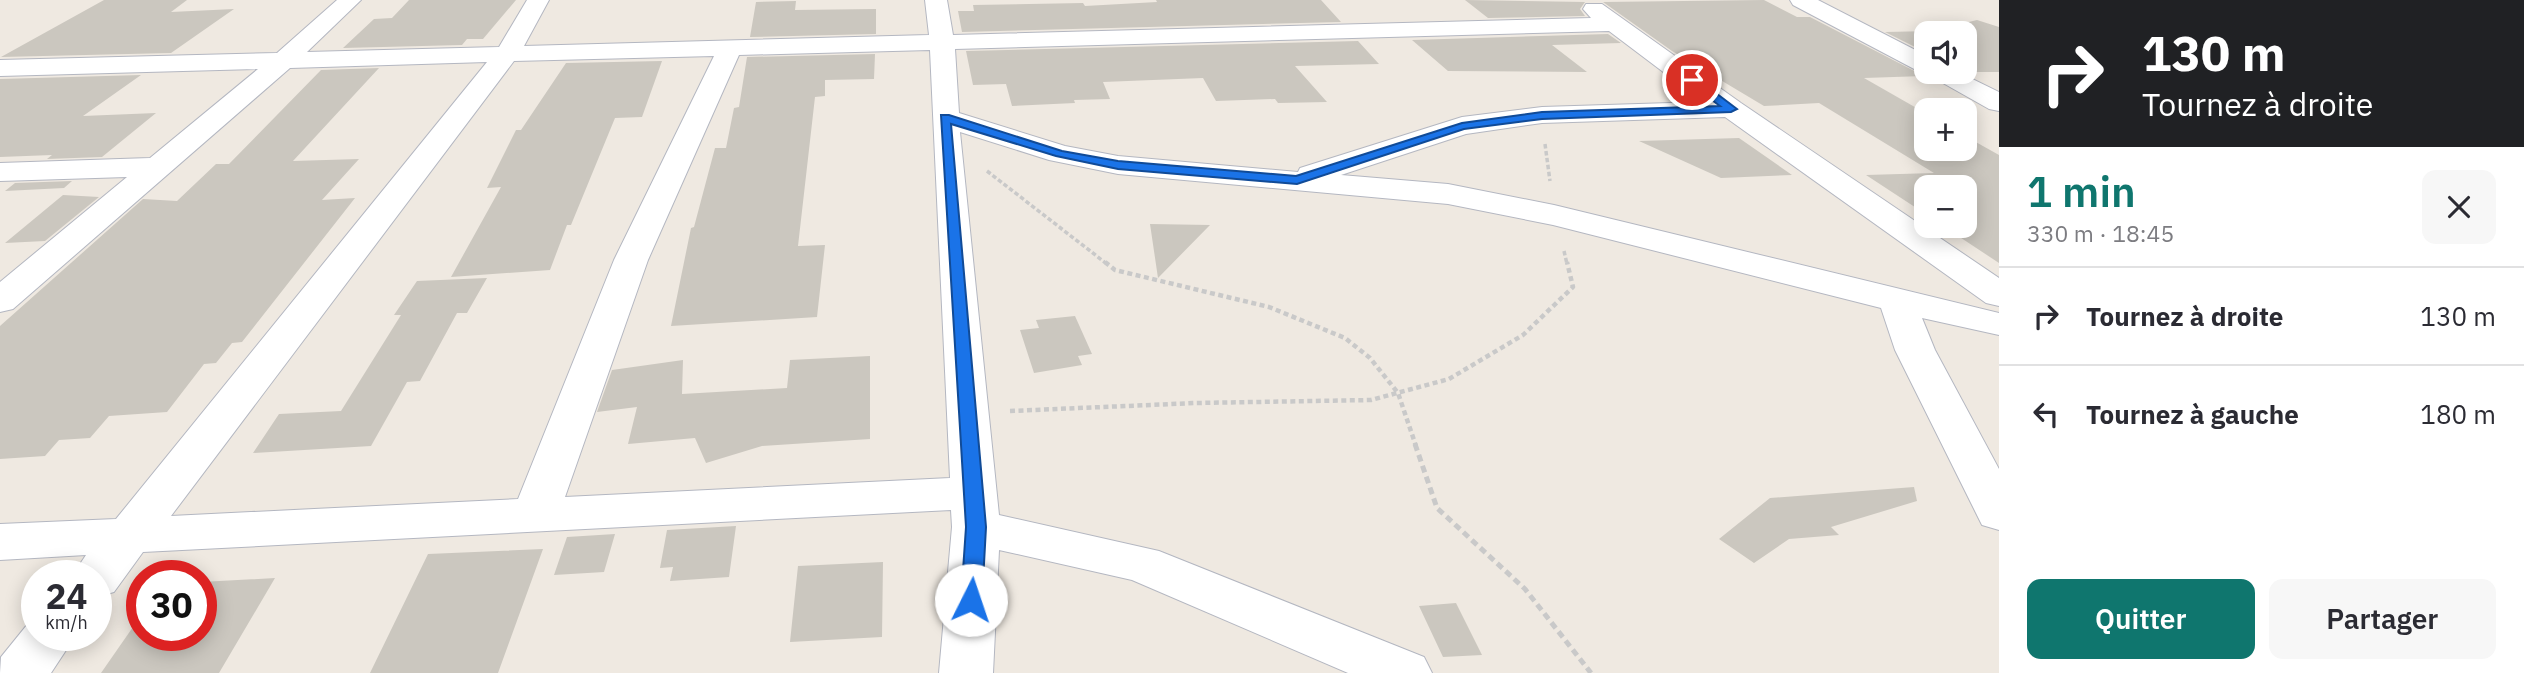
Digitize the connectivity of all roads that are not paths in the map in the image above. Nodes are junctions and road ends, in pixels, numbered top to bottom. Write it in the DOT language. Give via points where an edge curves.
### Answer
graph roads {
  1 [pos="350,0"];
  2 [pos="538,0"];
  3 [pos="936,0"];
  4 [pos="1581,0"];
  5 [pos="1801,0"];
  6 [pos="1615,24"];
  7 [pos="942,42"];
  8 [pos="730,48"];
  9 [pos="507,54"];
  10 [pos="1914,59"];
  11 [pos="285,60"];
  12 [pos="0,68"];
  13 [pos="1962,84"];
  14 [pos="1999,103"];
  15 [pos="1731,109"];
  16 [pos="946,130"];
  17 [pos="156,167"];
  18 [pos="0,172"];
  19 [pos="1297,180"];
  20 [pos="1999,295"];
  21 [pos="0,301"];
  22 [pos="1897,302"];
  23 [pos="1999,324"];
  24 [pos="975,510"];
  25 [pos="1999,513"];
  26 [pos="535,516"];
  27 [pos="131,535"];
  28 [pos="0,542"];
  29 [pos="111,560"];
  30 [pos="37,651"];
  31 [pos="20,673"];
  32 [pos="966,673"];
  33 [pos="1405,673"];
  1 -- 11 [label="street"];
  2 -- 9 [label="street"];
  3 -- 7 [label="street"];
  4 -- 6 [label="street"];
  5 -- 10 [label="street"];
  6 -- 7 [label="street"];
  6 -- 15 [label="street"];
  7 -- 8 [label="street"];
  7 -- 16 [label="street"];
  8 -- 9 [label="street"];
  8 -- 26 [label="street" via="631,260"];
  9 -- 11 [label="street"];
  9 -- 27 [label="street"];
  11 -- 12 [label="street"];
  11 -- 17 [label="street"];
  13 -- 14 [label="street"];
  15 -- 19 [label="street" via="1542,115 1462,126"];
  15 -- 20 [label="street"];
  16 -- 19 [label="street" via="1118,165"];
  16 -- 24 [label="street"];
  17 -- 18 [label="street"];
  17 -- 21 [label="street"];
  19 -- 22 [label="street" via="1448,194 1554,215"];
  22 -- 23 [label="street"];
  22 -- 25 [label="street" via="1915,350"];
  24 -- 26 [label="street"];
  24 -- 32 [label="street"];
  24 -- 33 [label="street" via="1142,564"];
  26 -- 27 [label="street"];
  27 -- 28 [label="street"];
  27 -- 29 [label="street"];
  30 -- 31 [label="street"];
}
